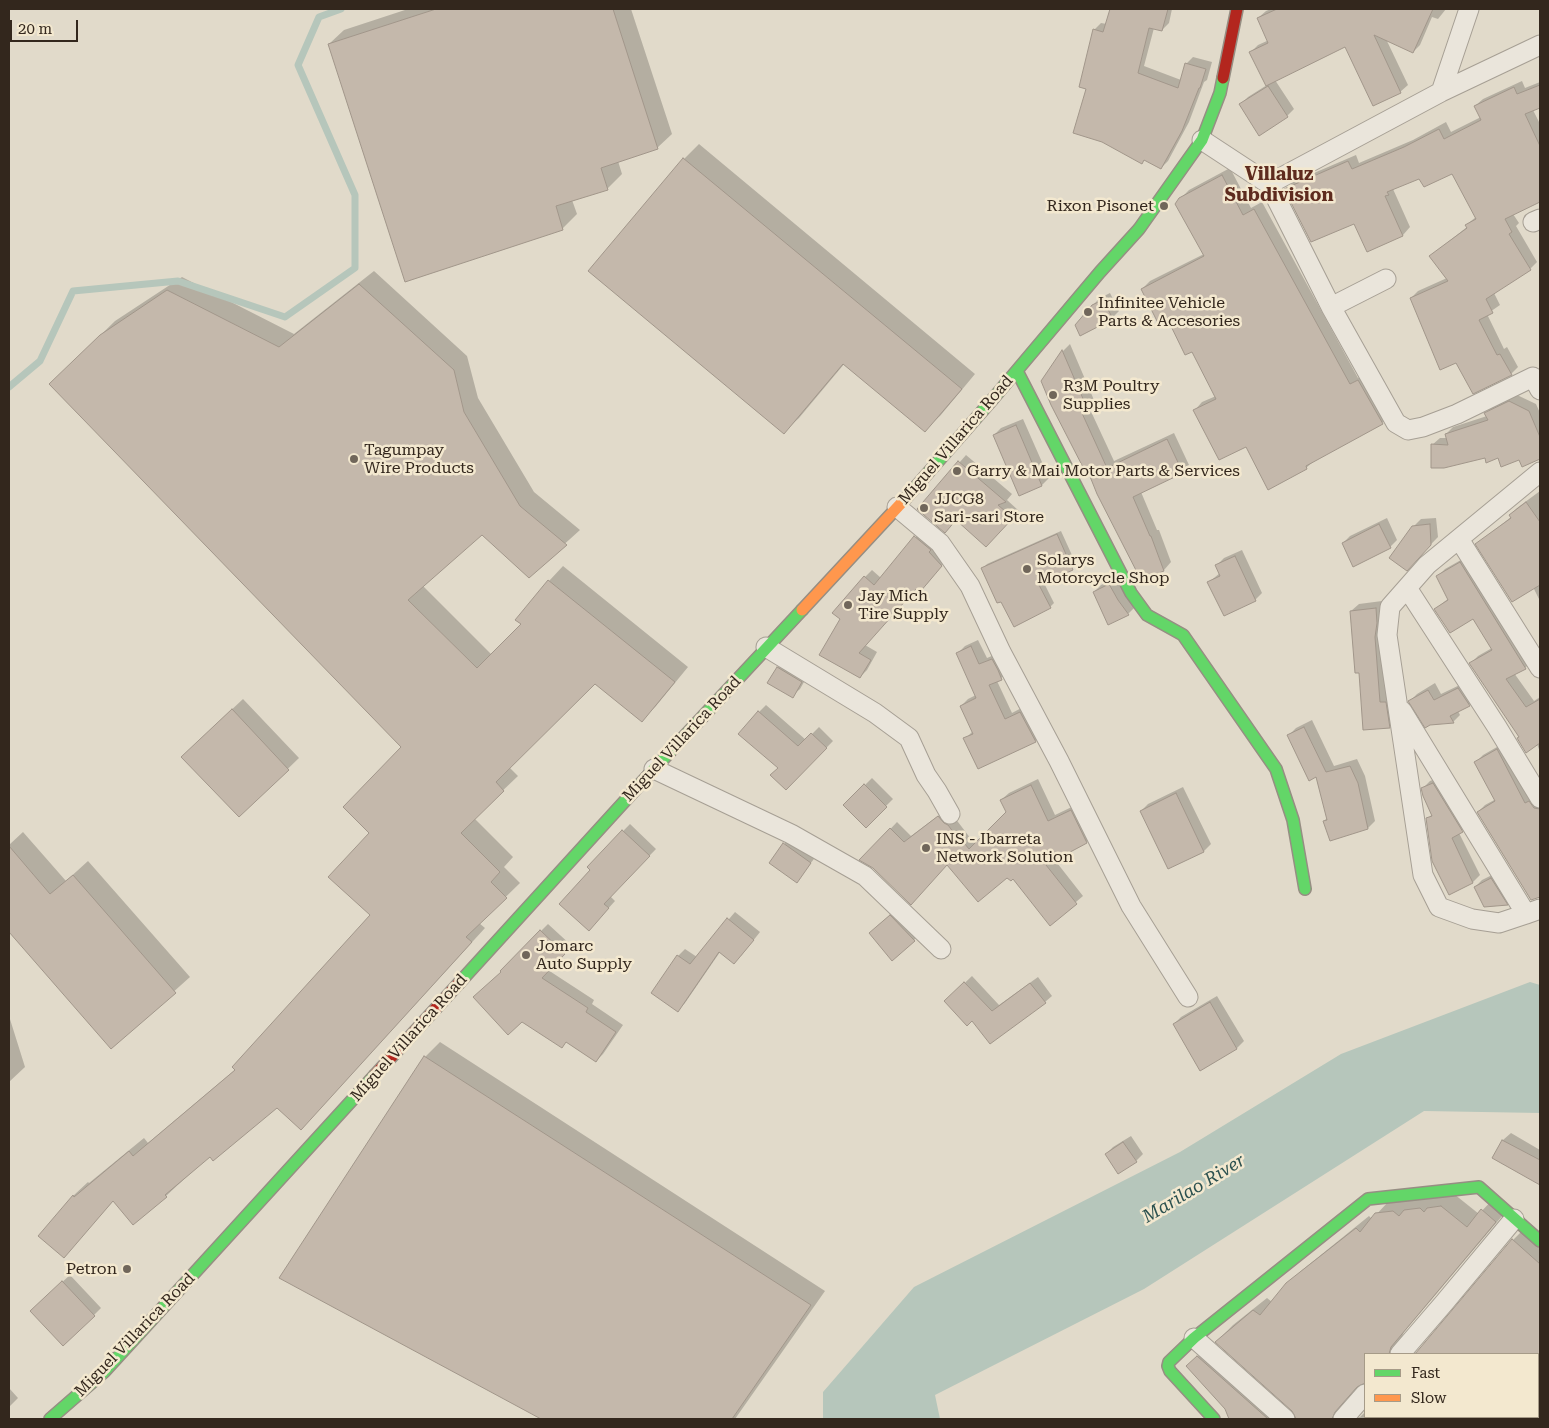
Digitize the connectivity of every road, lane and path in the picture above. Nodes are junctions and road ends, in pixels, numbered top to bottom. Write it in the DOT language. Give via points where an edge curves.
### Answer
graph roads {
  1 [pos="1237,9"];
  2 [pos="1469,9"];
  3 [pos="1540,45"];
  4 [pos="1441,92"];
  5 [pos="1202,140"];
  6 [pos="1269,184"];
  7 [pos="1386,279"];
  8 [pos="1332,307"];
  9 [pos="1017,371"];
  10 [pos="1540,390"];
  11 [pos="1540,472"];
  12 [pos="897,507"];
  13 [pos="1459,539"];
  14 [pos="1407,588"];
  15 [pos="766,647"];
  16 [pos="1540,668"];
  17 [pos="1397,703"];
  18 [pos="654,770"];
  19 [pos="1540,798"];
  20 [pos="950,814"];
  21 [pos="1305,889"];
  22 [pos="1533,912"];
  23 [pos="941,949"];
  24 [pos="1188,997"];
  25 [pos="1514,1218"];
  26 [pos="1540,1241"];
  27 [pos="1194,1338"];
  28 [pos="1401,1353"];
  29 [pos="1364,1395"];
  30 [pos="50,1419"];
  31 [pos="1214,1419"];
  32 [pos="1285,1419"];
  33 [pos="1343,1419"];
  1 -- 5 [label="main road, Miguel Villarica Road" via="1220,93"];
  2 -- 4 [label="street"];
  3 -- 4 [label="street"];
  4 -- 6 [label="street"];
  5 -- 6 [label="street"];
  5 -- 9 [label="main road, Miguel Villarica Road" via="1139,229"];
  6 -- 8 [label="street"];
  7 -- 8 [label="street"];
  8 -- 10 [label="street" via="1396,423 1408,430 1456,414 1533,377"];
  9 -- 12 [label="main road, Miguel Villarica Road"];
  9 -- 21 [label="main road" via="1131,593 1147,615 1182,635 1276,768 1293,820"];
  11 -- 13 [label="street"];
  12 -- 15 [label="main road, Miguel Villarica Road"];
  12 -- 24 [label="street" via="940,543 970,586 1131,906"];
  13 -- 14 [label="street"];
  13 -- 16 [label="street"];
  14 -- 17 [label="street" via="1390,607 1387,635"];
  14 -- 19 [label="street"];
  15 -- 18 [label="main road, Miguel Villarica Road"];
  15 -- 20 [label="street" via="876,714 909,738 926,775"];
  17 -- 22 [label="street"];
  17 -- 22 [label="street" via="1423,875 1439,907 1472,919 1499,923"];
  18 -- 23 [label="street" via="791,834 865,876"];
  18 -- 30 [label="main road, Miguel Villarica Road" via="110,1365"];
  25 -- 26 [label="main road"];
  25 -- 27 [label="main road" via="1479,1187 1368,1199"];
  25 -- 28 [label="street"];
  27 -- 31 [label="main road" via="1168,1366"];
  27 -- 32 [label="street"];
  29 -- 33 [label="street"];
}
